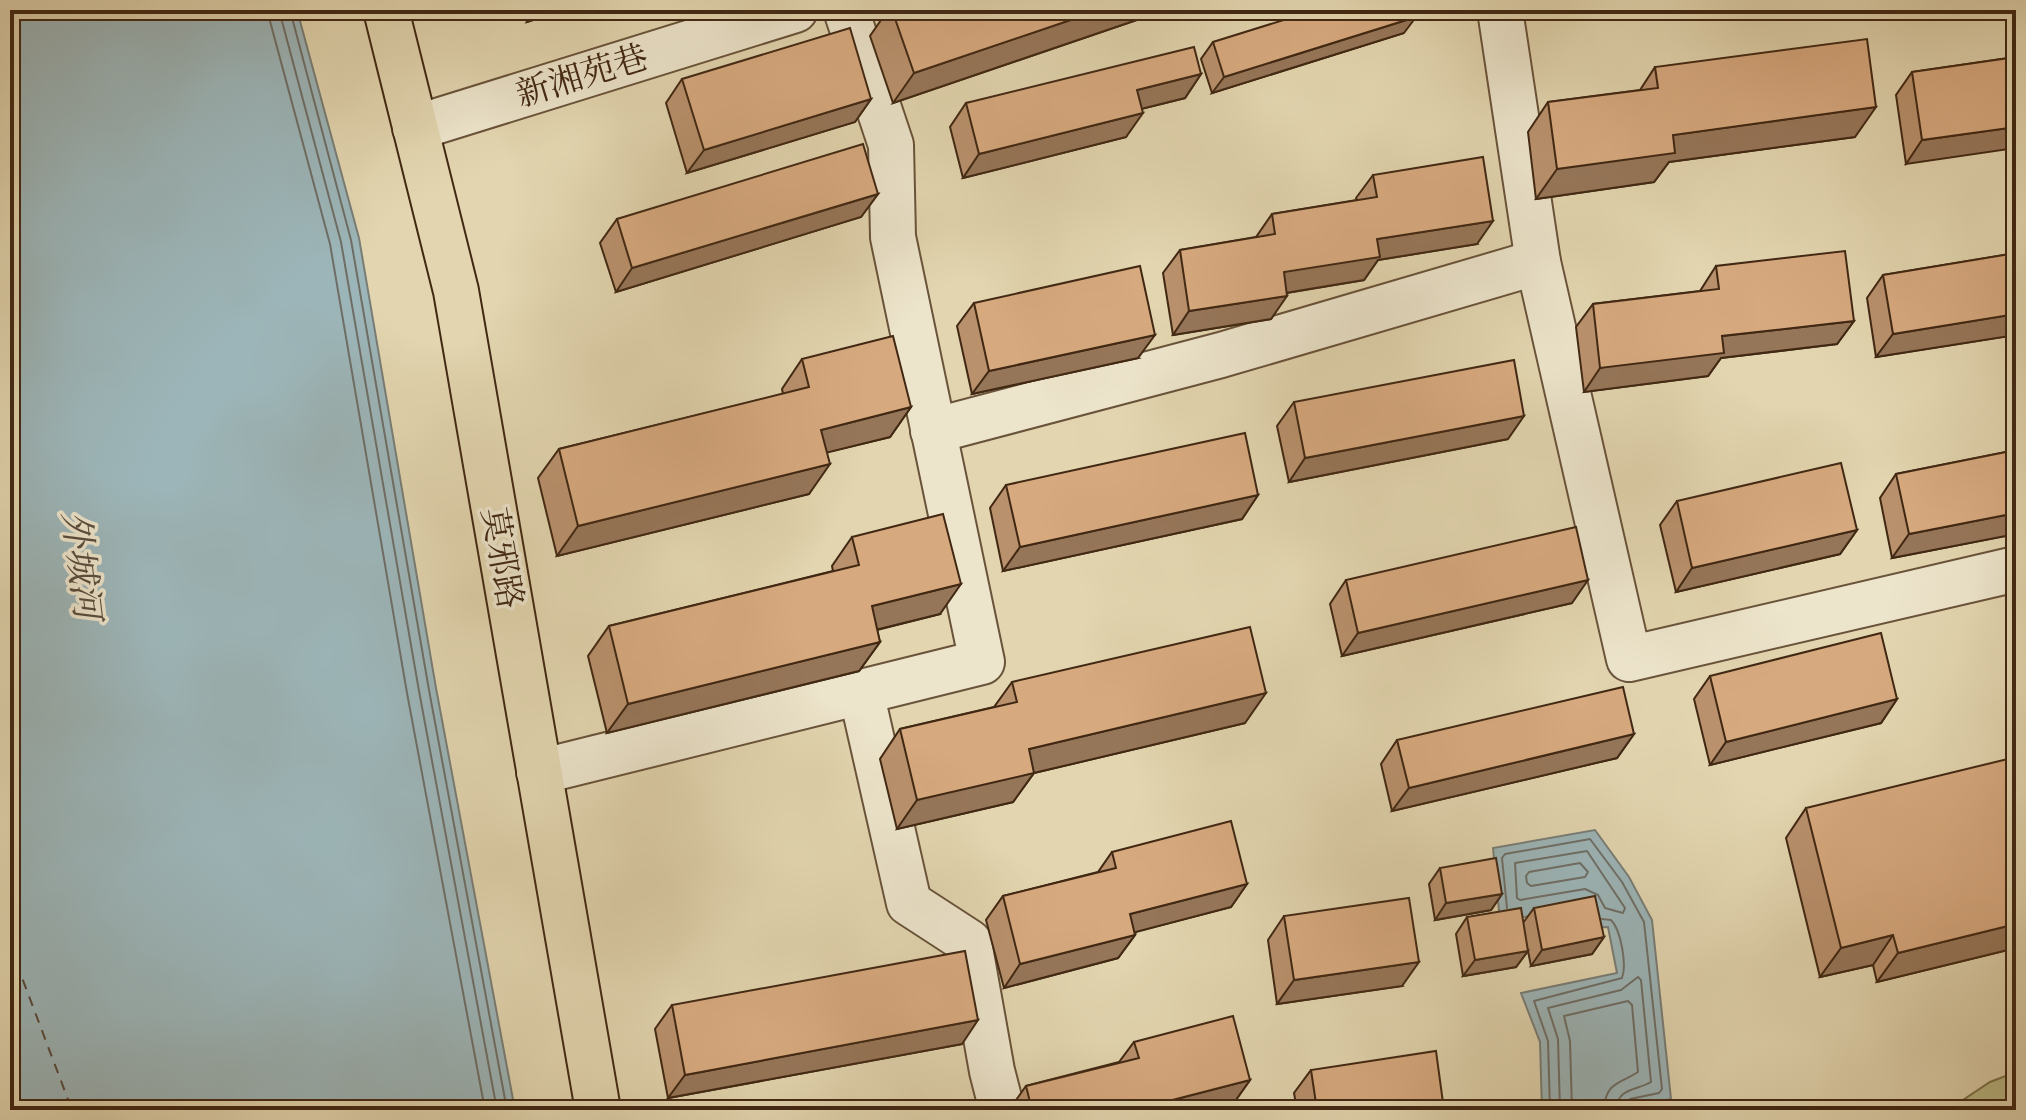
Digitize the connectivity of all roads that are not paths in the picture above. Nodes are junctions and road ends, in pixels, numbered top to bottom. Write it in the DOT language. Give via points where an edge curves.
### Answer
graph roads {
  1 [pos="386,10"];
  2 [pos="795,10"];
  3 [pos="846,10"];
  4 [pos="1500,10"];
  5 [pos="415,128"];
  6 [pos="1538,262"];
  7 [pos="933,431"];
  8 [pos="2016,569"];
  9 [pos="861,692"];
  10 [pos="539,772"];
  11 [pos="598,1110"];
  12 [pos="1002,1110"];
  1 -- 5 [label="main road, 莫邪路"];
  2 -- 5 [label="street, 新湘苑巷"];
  3 -- 7 [label="street" via="891,145 893,237"];
  4 -- 6 [label="street"];
  5 -- 10 [label="main road, 莫邪路" via="456,291"];
  6 -- 7 [label="street" via="1221,355"];
  6 -- 8 [label="street" via="1629,659"];
  7 -- 9 [label="street" via="982,662"];
  9 -- 10 [label="street"];
  9 -- 12 [label="street" via="909,903 969,942"];
  10 -- 11 [label="main road, 莫邪路"];
}
